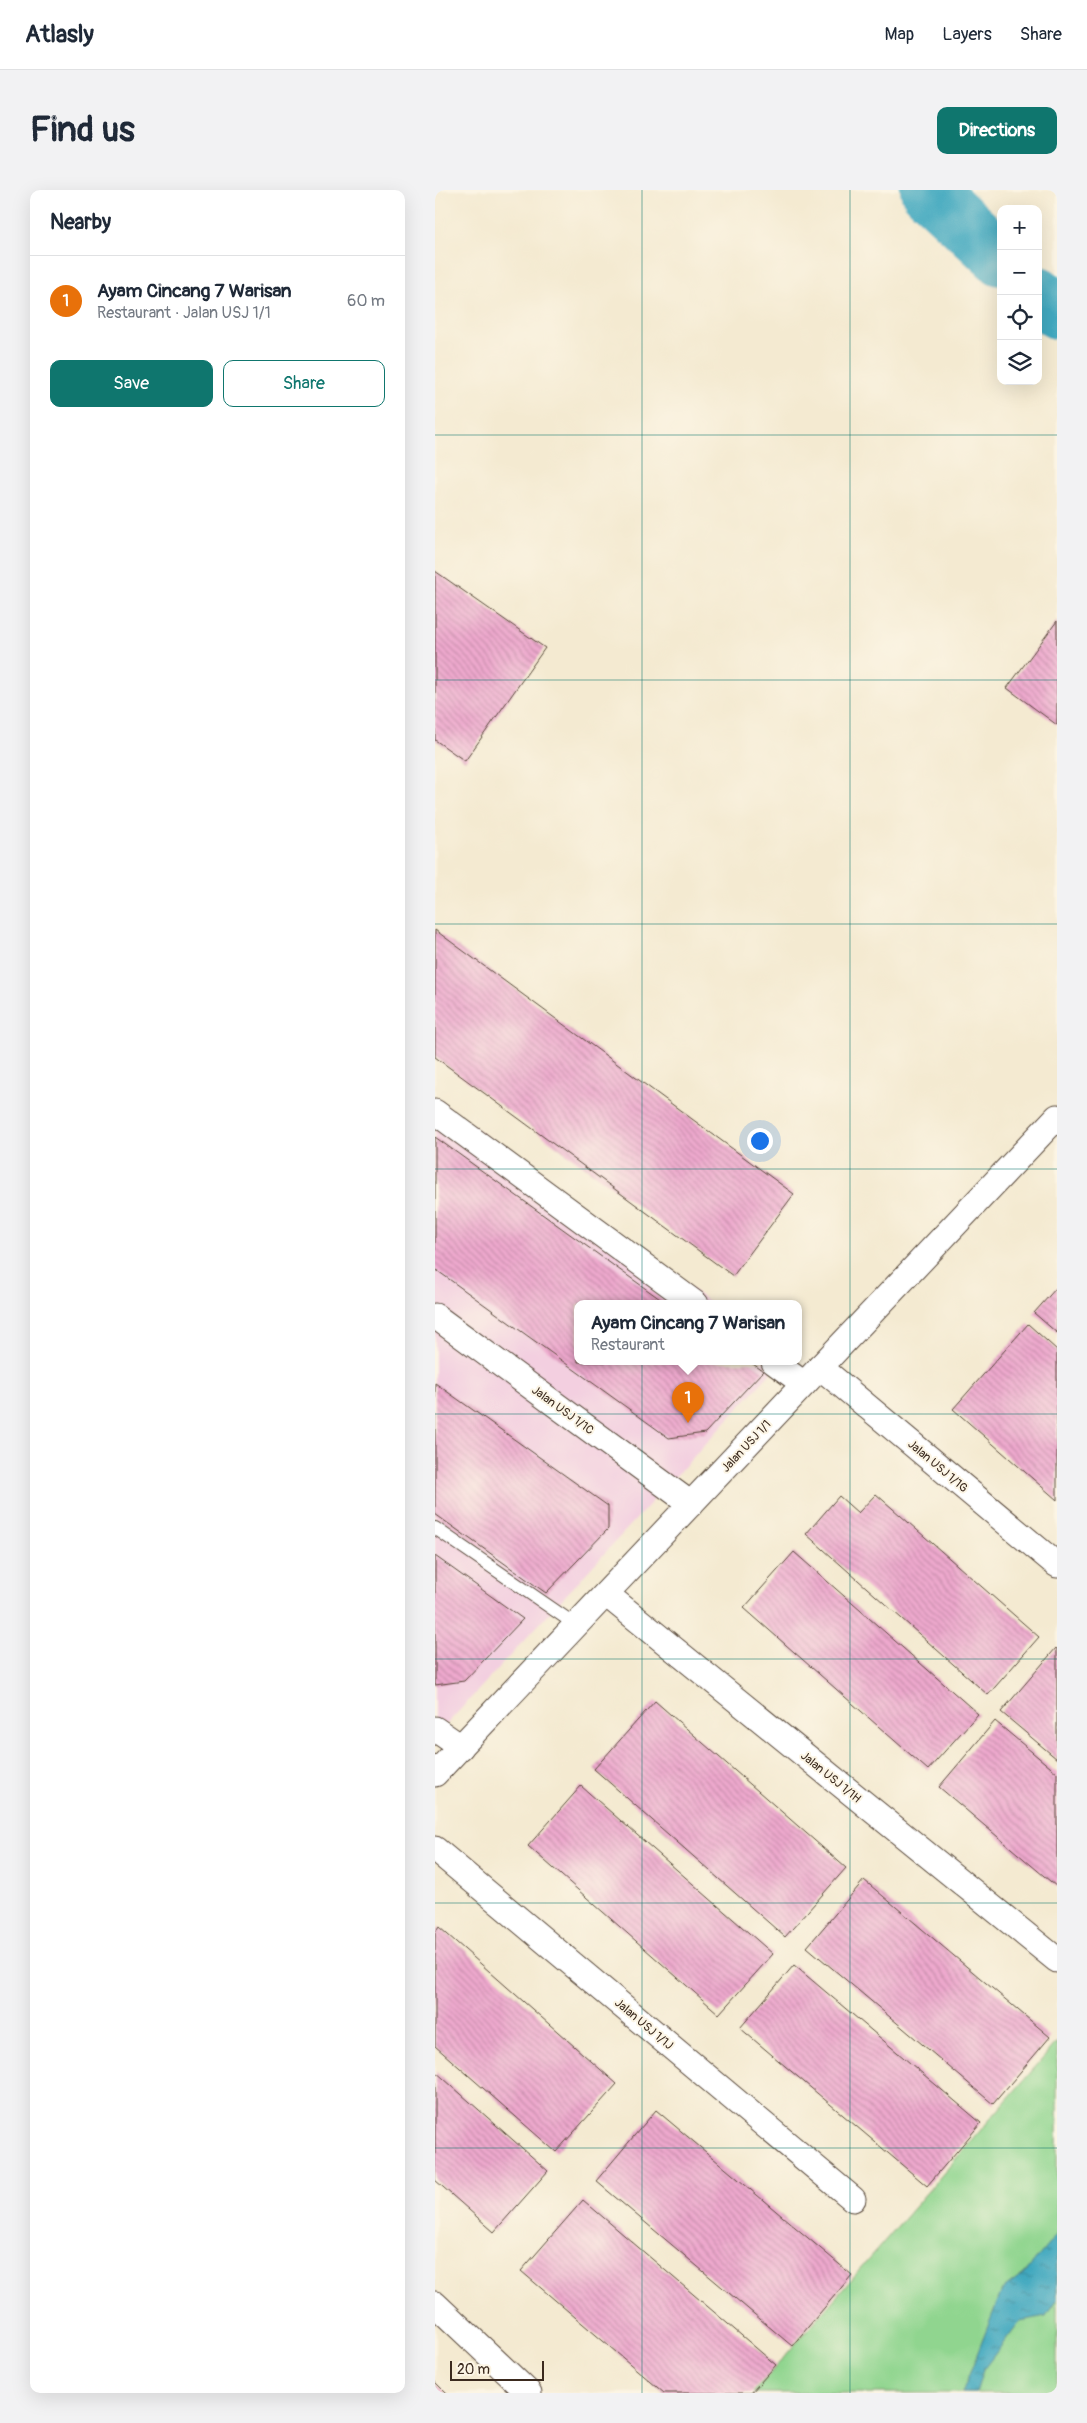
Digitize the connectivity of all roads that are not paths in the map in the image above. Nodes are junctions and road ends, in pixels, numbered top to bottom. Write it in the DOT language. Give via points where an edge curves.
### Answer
graph roads {
  1 [pos="435,1112"];
  2 [pos="1055,1124"];
  3 [pos="691,1300"];
  4 [pos="435,1316"];
  5 [pos="782,1365"];
  6 [pos="812,1376"];
  7 [pos="691,1504"];
  8 [pos="435,1528"];
  9 [pos="1057,1565"];
  10 [pos="605,1594"];
  11 [pos="576,1625"];
  12 [pos="435,1729"];
  13 [pos="461,1747"];
  14 [pos="435,1774"];
  15 [pos="435,1849"];
  16 [pos="1057,1960"];
  17 [pos="853,2199"];
  18 [pos="435,2304"];
  19 [pos="529,2393"];
  1 -- 3 [label="street"];
  2 -- 6 [label="street, Jalan USJ 1/1"];
  4 -- 7 [label="street, Jalan USJ 1/1C"];
  5 -- 6 [label="street, Jalan USJ 1/1G"];
  6 -- 7 [label="street, Jalan USJ 1/1"];
  6 -- 9 [label="street, Jalan USJ 1/1G"];
  7 -- 10 [label="street, Jalan USJ 1/1"];
  8 -- 11 [label="lane"];
  10 -- 11 [label="street, Jalan USJ 1/1"];
  10 -- 16 [label="street, Jalan USJ 1/1H"];
  11 -- 13 [label="street, Jalan USJ 1/1"];
  12 -- 13 [label="street"];
  13 -- 14 [label="street, Jalan USJ 1/1"];
  15 -- 17 [label="street, Jalan USJ 1/1J"];
  18 -- 19 [label="street"];
}
